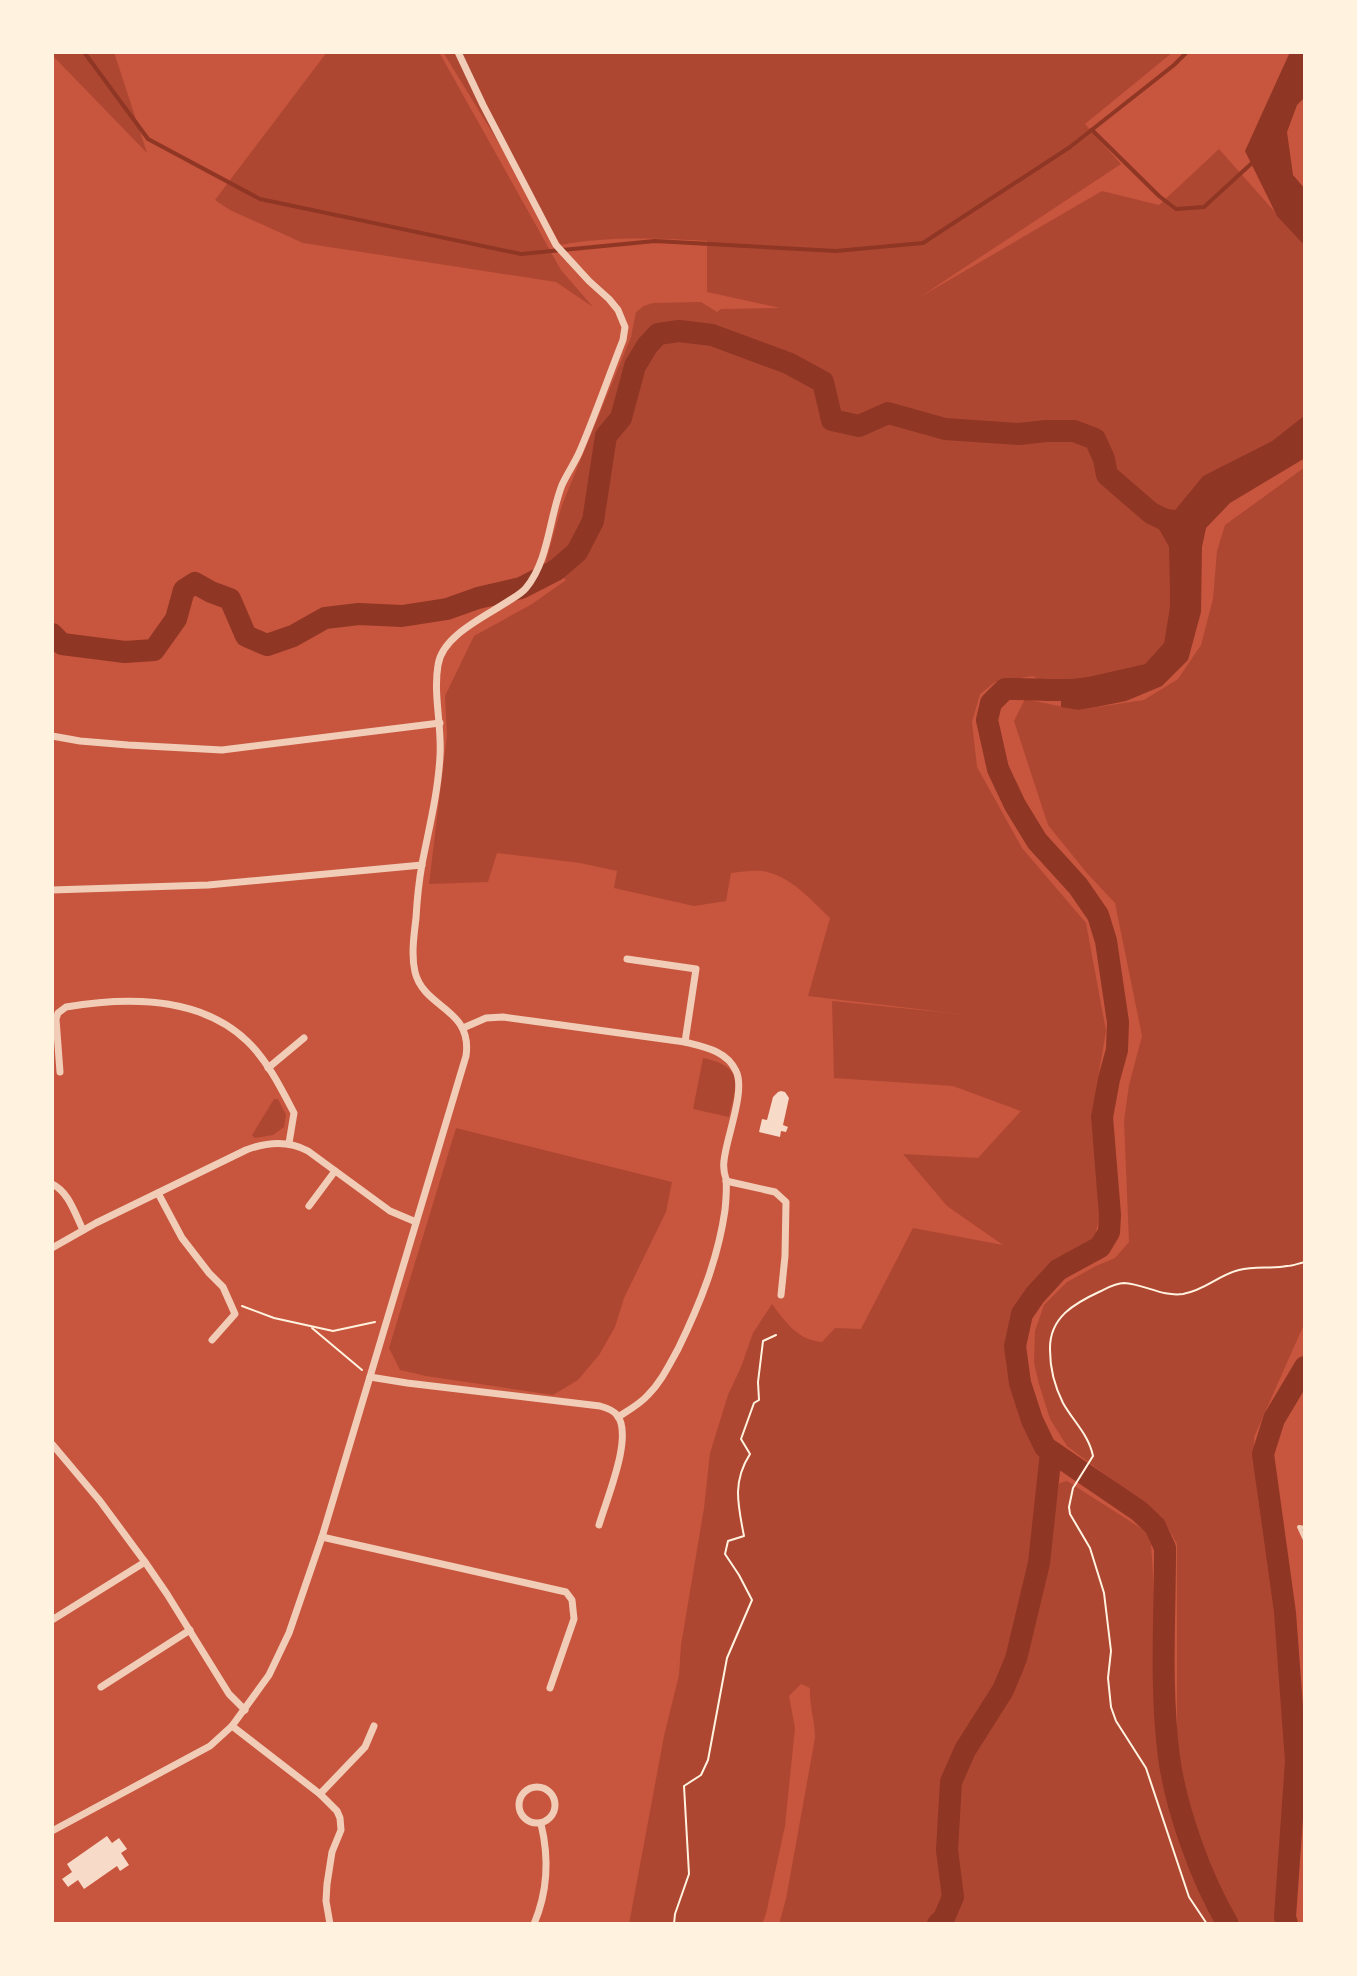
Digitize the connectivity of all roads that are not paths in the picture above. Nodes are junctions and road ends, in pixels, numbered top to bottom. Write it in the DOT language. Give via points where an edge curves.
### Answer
graph roads {
  1 [pos="458,52"];
  2 [pos="440,723"];
  3 [pos="52,736"];
  4 [pos="422,865"];
  5 [pos="52,890"];
  6 [pos="627,959"];
  7 [pos="463,1028"];
  8 [pos="304,1038"];
  9 [pos="685,1042"];
  10 [pos="268,1068"];
  11 [pos="60,1072"];
  12 [pos="289,1143"];
  13 [pos="335,1171"];
  14 [pos="726,1181"];
  15 [pos="52,1184"];
  16 [pos="158,1193"];
  17 [pos="309,1206"];
  18 [pos="416,1222"];
  19 [pos="83,1230"];
  20 [pos="52,1248"];
  21 [pos="781,1295"];
  22 [pos="212,1340"];
  23 [pos="370,1377"];
  24 [pos="618,1417"];
  25 [pos="52,1444"];
  26 [pos="599,1525"];
  27 [pos="1305,1528"];
  28 [pos="322,1537"];
  29 [pos="1305,1540"];
  30 [pos="145,1562"];
  31 [pos="52,1620"];
  32 [pos="190,1630"];
  33 [pos="101,1687"];
  34 [pos="550,1688"];
  35 [pos="245,1710"];
  36 [pos="232,1726"];
  37 [pos="374,1726"];
  38 [pos="320,1794"];
  39 [pos="541,1824"];
  40 [pos="52,1831"];
  41 [pos="330,1924"];
  42 [pos="534,1924"];
  1 -- 2 [label="street" via="556,245 609,299 625,327 593,419 563,482 539,567 525,590 442,650 437,667"];
  2 -- 3 [label="street" via="222,750"];
  2 -- 4 [label="street" via="436,803"];
  4 -- 5 [label="street" via="208,885"];
  4 -- 7 [label="street" via="416,976"];
  6 -- 9 [label="street" via="696,969"];
  7 -- 9 [label="street" via="503,1017"];
  7 -- 18 [label="street" via="466,1056"];
  8 -- 10 [label="street"];
  9 -- 14 [label="street" via="720,1053 738,1074 723,1162"];
  10 -- 11 [label="street" via="235,1031 205,1015 164,1004 127,1002 71,1006 58,1013"];
  10 -- 12 [label="street" via="294,1113"];
  12 -- 13 [label="street"];
  12 -- 16 [label="street" via="257,1146"];
  13 -- 17 [label="street"];
  13 -- 18 [label="street" via="395,1215"];
  14 -- 21 [label="street" via="775,1192 786,1202"];
  14 -- 24 [label="street" via="716,1255 691,1323 657,1385"];
  15 -- 19 [label="street" via="65,1194"];
  16 -- 19 [label="street"];
  16 -- 22 [label="street" via="182,1238 223,1287 235,1314"];
  18 -- 23 [label="street"];
  19 -- 20 [label="street"];
  23 -- 24 [label="street" via="600,1406"];
  23 -- 28 [label="street"];
  24 -- 26 [label="street" via="620,1455"];
  25 -- 30 [label="street"];
  27 -- 29 [label="lane" via="1299,1527"];
  28 -- 34 [label="street" via="566,1592 574,1619"];
  28 -- 35 [label="street" via="280,1654"];
  30 -- 31 [label="street"];
  30 -- 32 [label="street"];
  32 -- 33 [label="street"];
  32 -- 35 [label="street" via="229,1694"];
  35 -- 36 [label="street"];
  36 -- 38 [label="street"];
  36 -- 40 [label="street" via="196,1755"];
  37 -- 38 [label="street" via="365,1747"];
  38 -- 41 [label="street" via="341,1823 328,1869"];
  39 -- 39 [label="street" via="519,1810 519,1799 529,1788 541,1786 556,1806"];
  39 -- 42 [label="street" via="547,1873"];
}
